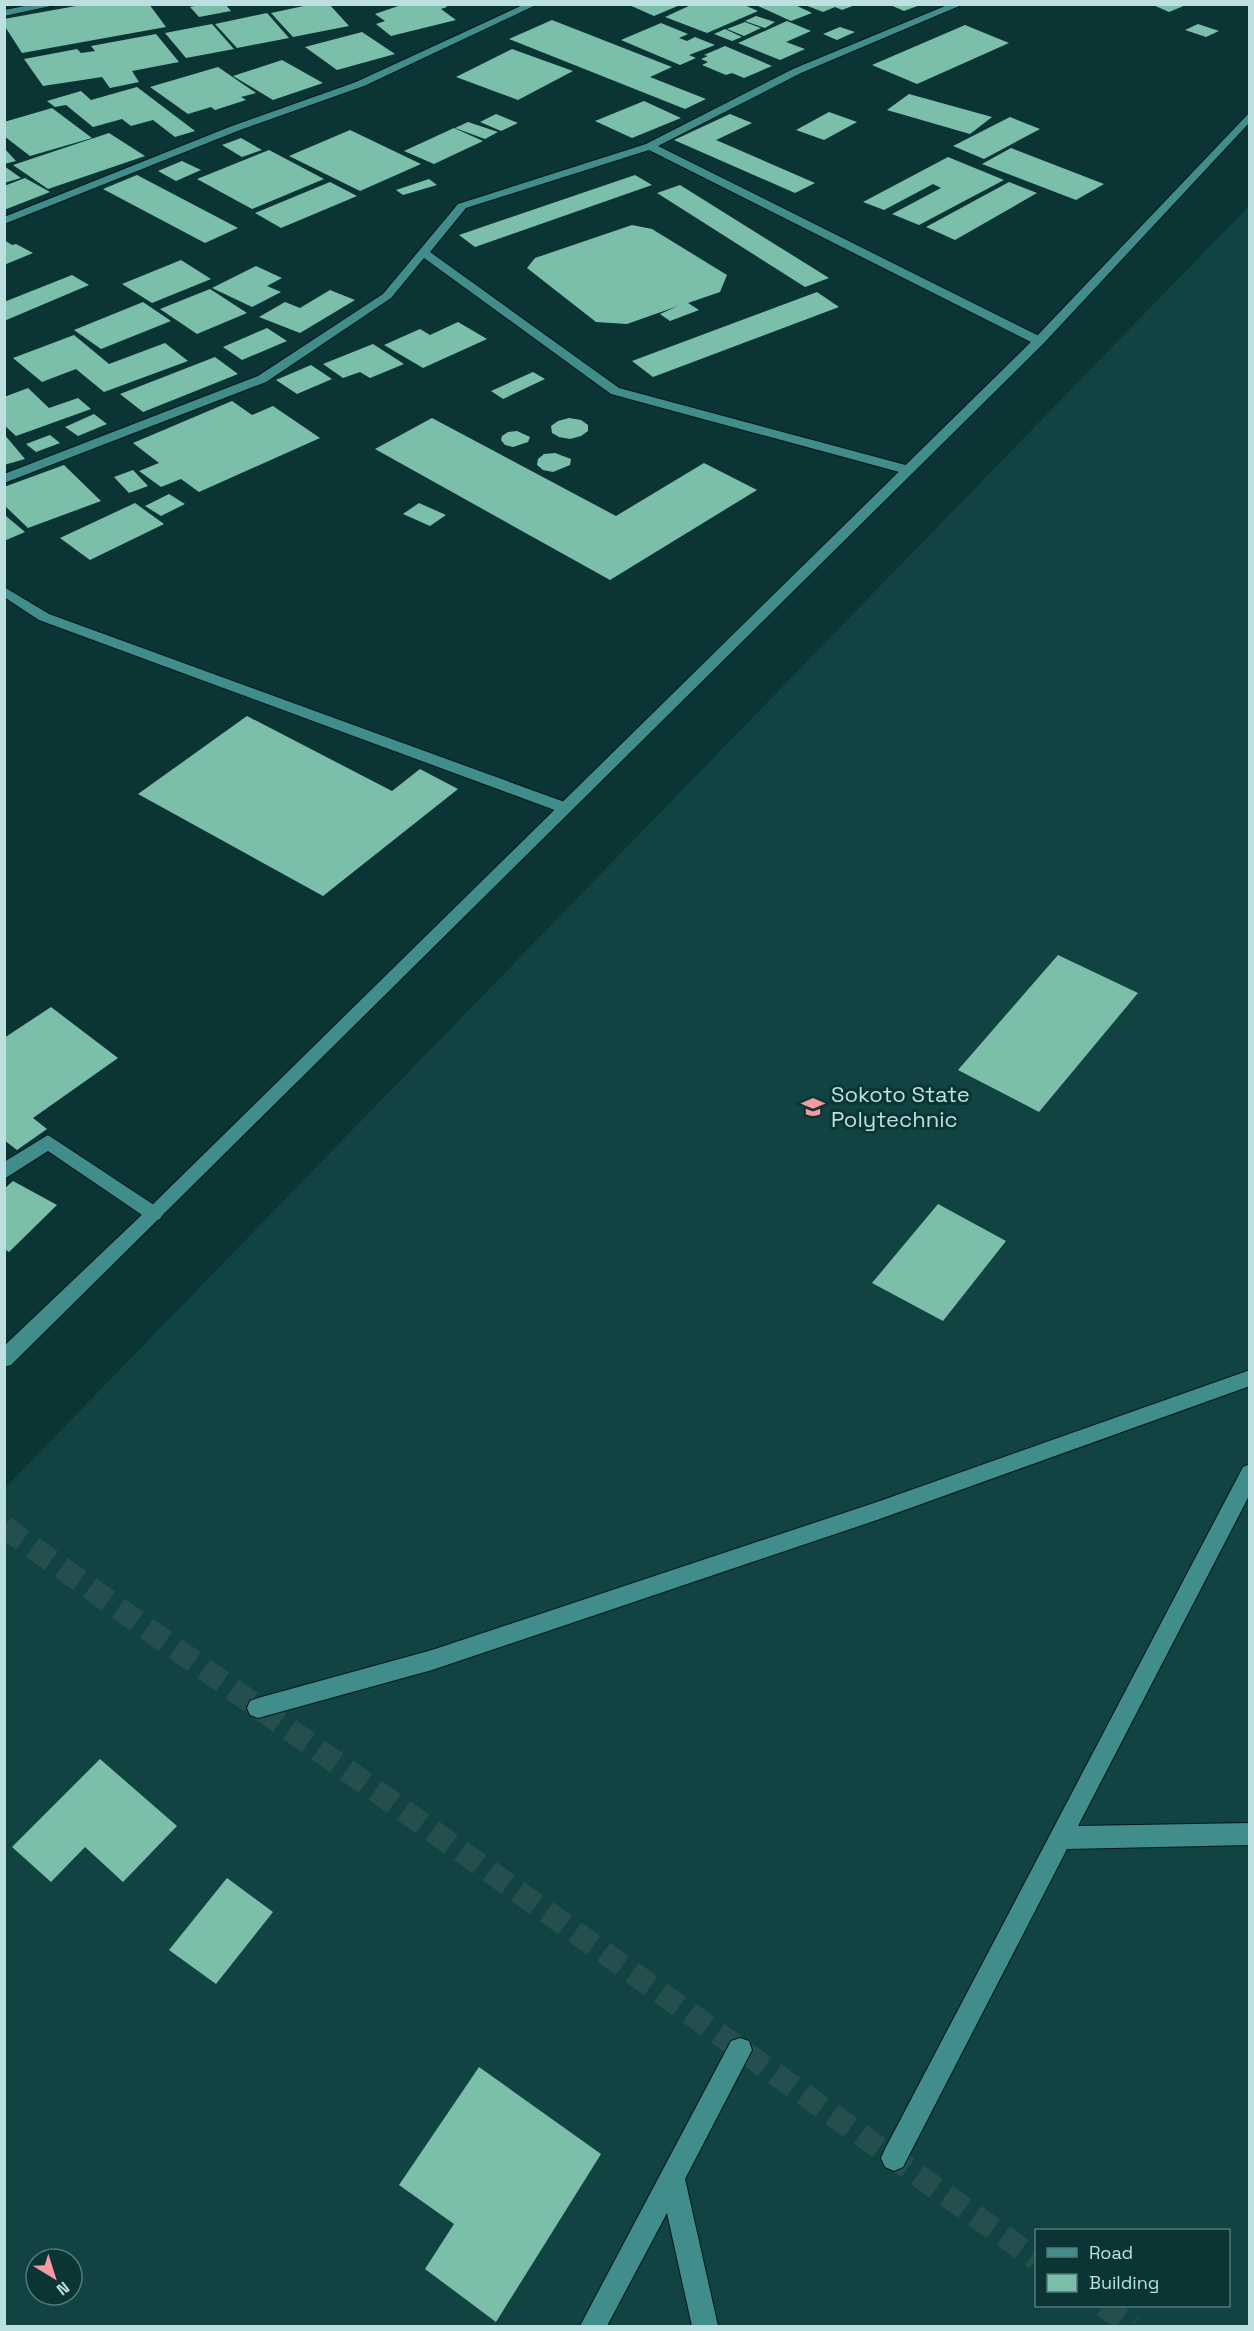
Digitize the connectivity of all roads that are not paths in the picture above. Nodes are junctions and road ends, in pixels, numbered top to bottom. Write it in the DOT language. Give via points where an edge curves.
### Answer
graph roads {
  1 [pos="56,4"];
  2 [pos="534,4"];
  3 [pos="960,4"];
  4 [pos="4,13"];
  5 [pos="1250,115"];
  6 [pos="650,146"];
  7 [pos="4,221"];
  8 [pos="423,252"];
  9 [pos="1039,341"];
  10 [pos="908,470"];
  11 [pos="4,479"];
  12 [pos="4,591"];
  13 [pos="565,808"];
  14 [pos="4,1172"];
  15 [pos="154,1214"];
  16 [pos="4,1359"];
  17 [pos="1250,1378"];
  18 [pos="1250,1473"];
  19 [pos="258,1708"];
  20 [pos="1250,1834"];
  21 [pos="1060,1838"];
  22 [pos="741,2050"];
  23 [pos="894,2158"];
  24 [pos="672,2178"];
  25 [pos="593,2326"];
  26 [pos="705,2326"];
  1 -- 4 [label="street"];
  2 -- 7 [label="street" via="360,84 236,128"];
  3 -- 6 [label="street" via="797,71"];
  5 -- 9 [label="street"];
  6 -- 8 [label="street" via="462,206"];
  6 -- 9 [label="street"];
  8 -- 10 [label="street" via="615,391"];
  8 -- 11 [label="street" via="387,296 262,379"];
  9 -- 10 [label="street"];
  10 -- 13 [label="street"];
  12 -- 13 [label="street" via="44,616"];
  13 -- 15 [label="street"];
  14 -- 15 [label="street" via="48,1142"];
  15 -- 16 [label="street"];
  17 -- 19 [label="street" via="878,1511 465,1648"];
  18 -- 21 [label="street"];
  20 -- 21 [label="street"];
  21 -- 23 [label="street"];
  22 -- 24 [label="street"];
  24 -- 25 [label="street"];
  24 -- 26 [label="street"];
}
